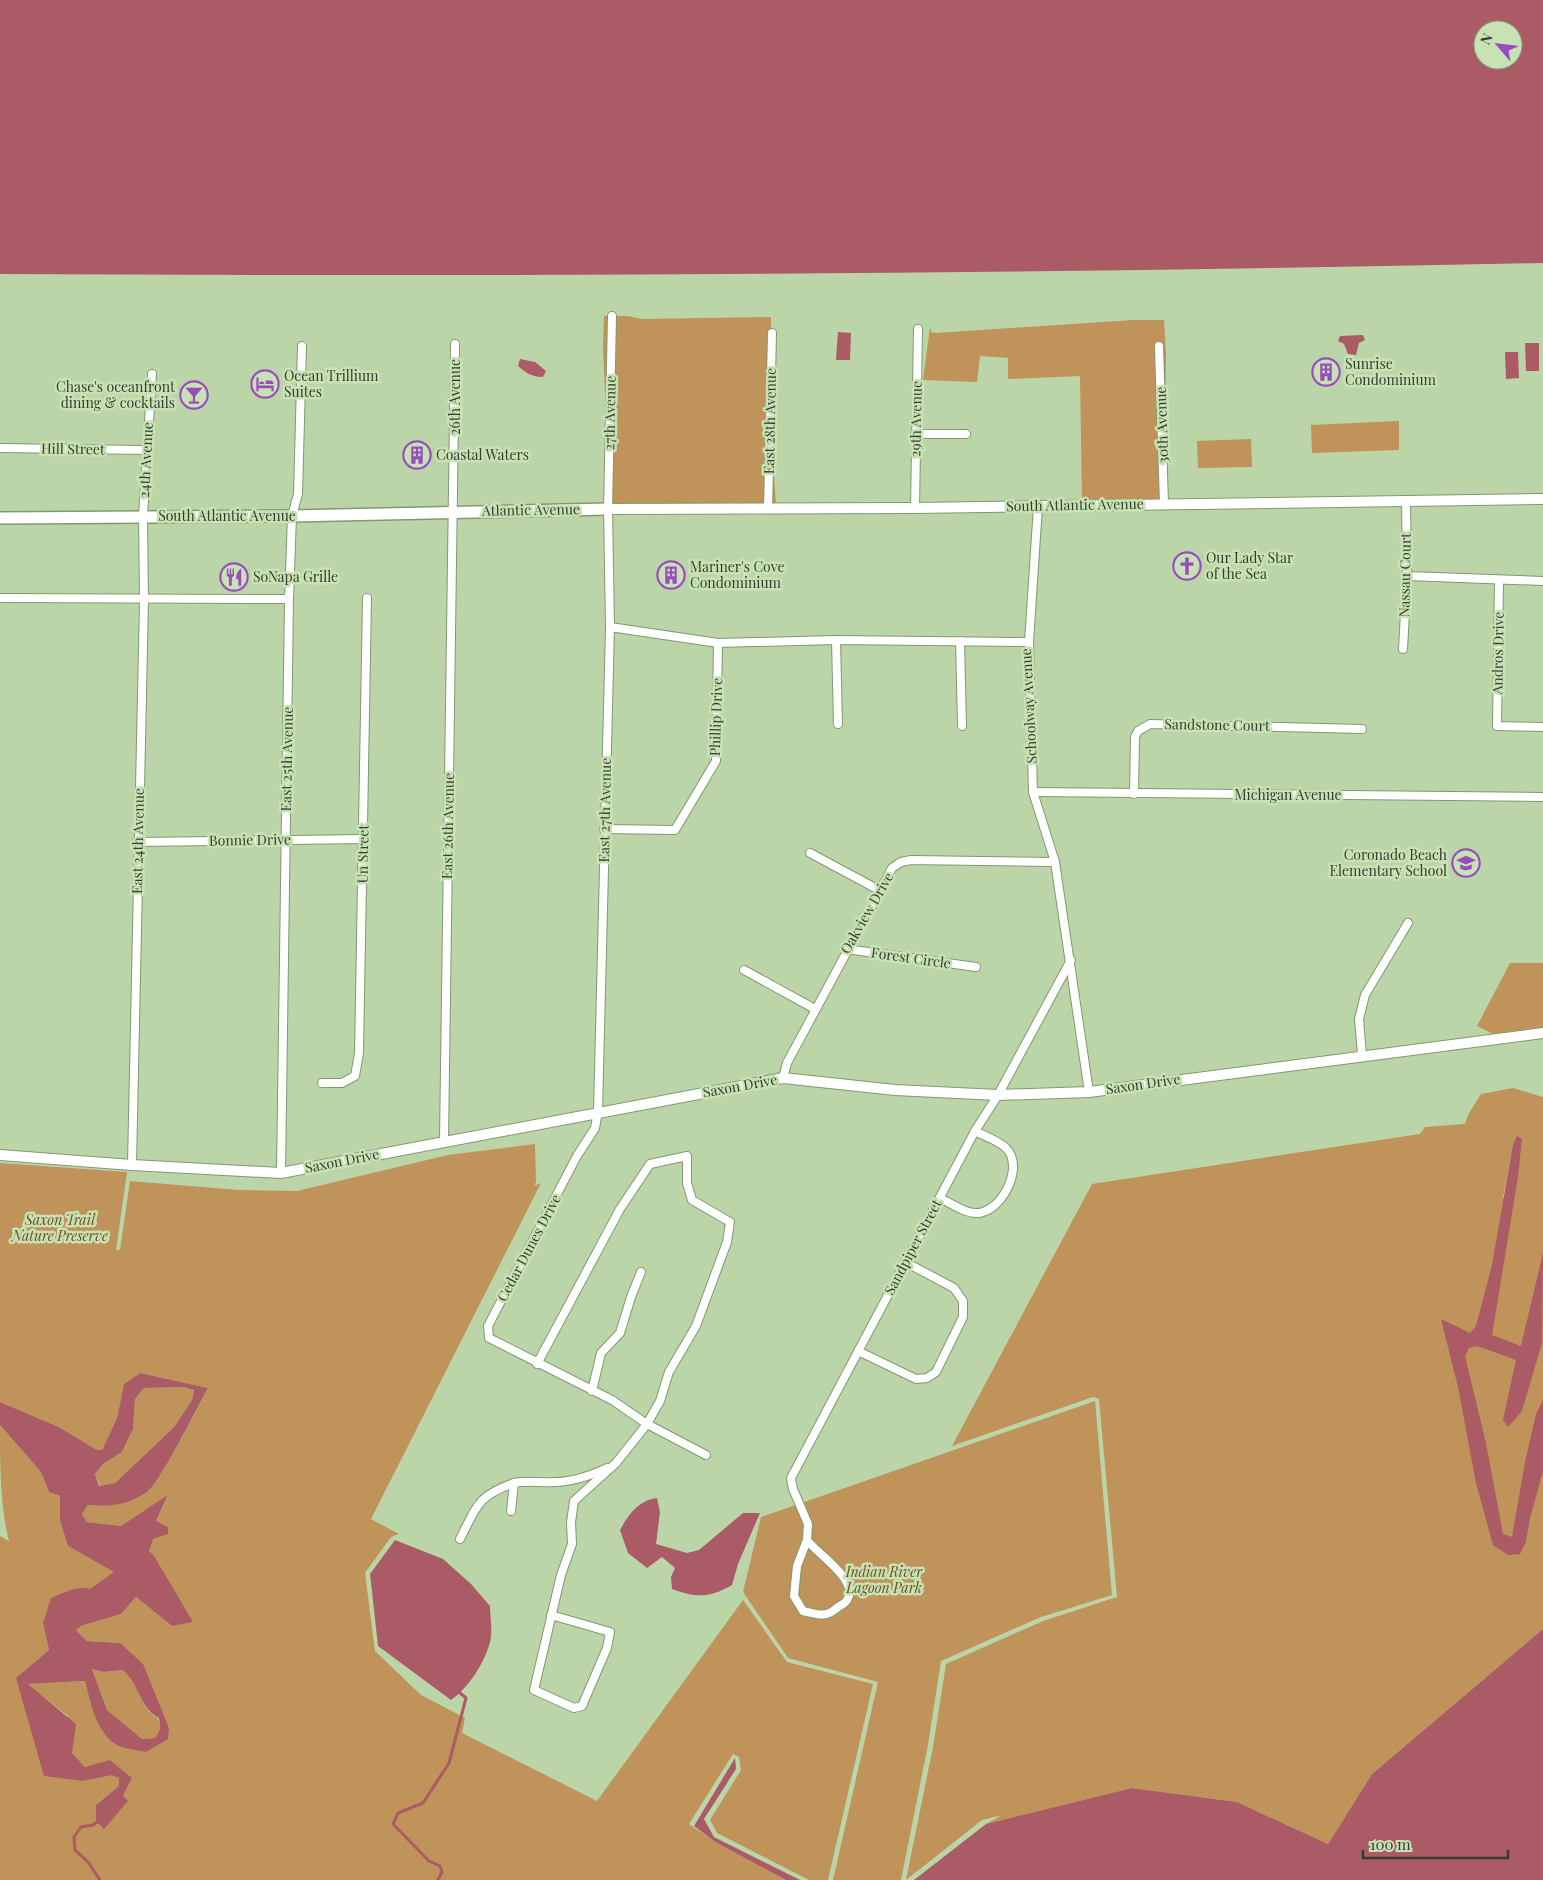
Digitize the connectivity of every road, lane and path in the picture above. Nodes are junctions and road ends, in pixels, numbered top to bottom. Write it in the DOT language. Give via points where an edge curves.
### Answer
graph roads {
  1 [pos="612,316"];
  2 [pos="918,329"];
  3 [pos="772,333"];
  4 [pos="455,344"];
  5 [pos="302,346"];
  6 [pos="1159,346"];
  7 [pos="152,374"];
  8 [pos="915,434"];
  9 [pos="966,434"];
  10 [pos="0,448"];
  11 [pos="145,450"];
  12 [pos="1543,499"];
  13 [pos="1406,501"];
  14 [pos="1164,504"];
  15 [pos="1038,506"];
  16 [pos="915,508"];
  17 [pos="608,509"];
  18 [pos="768,509"];
  19 [pos="454,511"];
  20 [pos="143,516"];
  21 [pos="292,516"];
  22 [pos="0,518"];
  23 [pos="1407,576"];
  24 [pos="1499,580"];
  25 [pos="1543,581"];
  26 [pos="0,598"];
  27 [pos="366,598"];
  28 [pos="289,599"];
  29 [pos="144,600"];
  30 [pos="610,627"];
  31 [pos="836,640"];
  32 [pos="960,641"];
  33 [pos="1029,642"];
  34 [pos="718,643"];
  35 [pos="1403,649"];
  36 [pos="838,724"];
  37 [pos="962,726"];
  38 [pos="1543,727"];
  39 [pos="1362,729"];
  40 [pos="1033,792"];
  41 [pos="1134,794"];
  42 [pos="1543,797"];
  43 [pos="604,829"];
  44 [pos="286,839"];
  45 [pos="364,839"];
  46 [pos="137,842"];
  47 [pos="810,853"];
  48 [pos="1055,862"];
  49 [pos="879,890"];
  50 [pos="1408,923"];
  51 [pos="846,949"];
  52 [pos="1070,960"];
  53 [pos="976,967"];
  54 [pos="744,970"];
  55 [pos="815,1009"];
  56 [pos="1543,1033"];
  57 [pos="1362,1055"];
  58 [pos="783,1078"];
  59 [pos="322,1083"];
  60 [pos="1089,1092"];
  61 [pos="998,1095"];
  62 [pos="598,1111"];
  63 [pos="975,1131"];
  64 [pos="444,1141"];
  65 [pos="0,1155"];
  66 [pos="132,1165"];
  67 [pos="281,1173"];
  68 [pos="940,1198"];
  69 [pos="905,1262"];
  70 [pos="642,1272"];
  71 [pos="858,1352"];
  72 [pos="538,1364"];
  73 [pos="592,1391"];
  74 [pos="647,1424"];
  75 [pos="706,1455"];
  76 [pos="616,1463"];
  77 [pos="514,1483"];
  78 [pos="512,1511"];
  79 [pos="460,1539"];
  80 [pos="806,1540"];
  81 [pos="552,1615"];
  1 -- 17 [label="street, 27th Avenue"];
  2 -- 8 [label="street, 29th Avenue"];
  3 -- 18 [label="street, East 28th Avenue"];
  4 -- 19 [label="street, 26th Avenue"];
  5 -- 21 [label="street, East 25th Avenue" via="298,494"];
  6 -- 14 [label="street, 30th Avenue"];
  7 -- 11 [label="street, 24th Avenue"];
  8 -- 9 [label="street"];
  8 -- 16 [label="street, 29th Avenue"];
  10 -- 11 [label="street, Hill Street"];
  11 -- 20 [label="street, 24th Avenue"];
  12 -- 13 [label="street, South Atlantic Avenue"];
  13 -- 14 [label="street, South Atlantic Avenue"];
  13 -- 23 [label="street, Nassau Court"];
  14 -- 15 [label="street, South Atlantic Avenue"];
  15 -- 16 [label="street, South Atlantic Avenue"];
  15 -- 33 [label="street"];
  16 -- 18 [label="street, South Atlantic Avenue"];
  17 -- 18 [label="street, South Atlantic Avenue"];
  17 -- 19 [label="main road, Atlantic Avenue"];
  17 -- 30 [label="street, East 27th Avenue"];
  19 -- 21 [label="main road, South Atlantic Avenue"];
  19 -- 64 [label="street, East 26th Avenue"];
  20 -- 21 [label="main road, South Atlantic Avenue"];
  20 -- 22 [label="main road, South Atlantic Avenue"];
  20 -- 29 [label="street, East 24th Avenue"];
  21 -- 28 [label="street, East 25th Avenue"];
  23 -- 24 [label="street"];
  23 -- 35 [label="street, Nassau Court"];
  24 -- 25 [label="street"];
  24 -- 38 [label="street, Andros Drive" via="1497,726"];
  26 -- 29 [label="street"];
  27 -- 45 [label="street, Un Street"];
  28 -- 29 [label="street"];
  28 -- 44 [label="street, East 25th Avenue"];
  29 -- 46 [label="street, East 24th Avenue"];
  30 -- 34 [label="street, Schoolway Avenue"];
  30 -- 43 [label="street, East 27th Avenue"];
  31 -- 32 [label="street, Schoolway Avenue"];
  31 -- 34 [label="street, Schoolway Avenue"];
  31 -- 36 [label="street"];
  32 -- 33 [label="street, Schoolway Avenue"];
  32 -- 37 [label="street"];
  33 -- 40 [label="street, Schoolway Avenue"];
  34 -- 43 [label="street, Phillip Drive" via="716,761 675,830"];
  39 -- 41 [label="street, Sandstone Court" via="1150,724 1138,731 1135,737"];
  40 -- 41 [label="street, Michigan Avenue"];
  40 -- 48 [label="street, Schoolway Avenue"];
  41 -- 42 [label="street, Michigan Avenue"];
  43 -- 62 [label="street, East 27th Avenue"];
  44 -- 45 [label="street, Bonnie Drive"];
  44 -- 46 [label="street, Bonnie Drive"];
  44 -- 67 [label="street, East 25th Avenue"];
  45 -- 59 [label="street, Un Street" via="355,1076 342,1083"];
  46 -- 66 [label="street, East 24th Avenue"];
  47 -- 49 [label="street"];
  48 -- 49 [label="street, Oakview Drive" via="911,860 892,868"];
  48 -- 52 [label="street, Schoolway Avenue"];
  49 -- 51 [label="street, Oakview Drive"];
  50 -- 57 [label="street" via="1364,995 1359,1019"];
  51 -- 53 [label="street, Forest Circle"];
  51 -- 55 [label="street, Oakview Drive"];
  52 -- 60 [label="street, Schoolway Avenue"];
  52 -- 61 [label="street, Sandpiper Street"];
  54 -- 55 [label="street"];
  55 -- 58 [label="street, Oakview Drive" via="786,1063"];
  56 -- 57 [label="street, Saxon Drive"];
  57 -- 60 [label="street, Saxon Drive"];
  58 -- 61 [label="street, Saxon Drive" via="894,1090"];
  58 -- 62 [label="street, Saxon Drive"];
  60 -- 61 [label="street, Saxon Drive"];
  61 -- 63 [label="street, Sandpiper Street"];
  62 -- 64 [label="street, Saxon Drive"];
  62 -- 72 [label="street, Cedar Dunes Drive" via="595,1128 488,1326 489,1338"];
  63 -- 68 [label="street, Sandpiper Street"];
  63 -- 68 [label="street" via="1006,1148 1012,1157 1014,1172 999,1204 983,1212 972,1213"];
  64 -- 67 [label="street, Saxon Drive"];
  65 -- 66 [label="street, Saxon Drive"];
  66 -- 67 [label="street, Saxon Drive"];
  68 -- 69 [label="street, Sandpiper Street"];
  69 -- 71 [label="street, Sandpiper Street"];
  69 -- 71 [label="street" via="954,1288 963,1301 963,1317 936,1372 927,1378 916,1379"];
  70 -- 73 [label="street" via="630,1297 620,1333 601,1354"];
  71 -- 80 [label="street, Sandpiper Street" via="792,1478 793,1489 808,1524"];
  72 -- 73 [label="street, Cedar Dunes Drive"];
  72 -- 74 [label="street" via="620,1209 650,1164 687,1156 686,1183 692,1200 730,1222 727,1242 696,1326 669,1372 660,1401"];
  73 -- 74 [label="street, Cedar Dunes Drive" via="612,1400"];
  74 -- 75 [label="street, Cedar Dunes Drive"];
  74 -- 76 [label="street"];
  76 -- 77 [label="street" via="593,1474 555,1482 525,1480"];
  76 -- 81 [label="street" via="574,1501 572,1544"];
  77 -- 78 [label="street"];
  77 -- 79 [label="street" via="480,1500"];
  80 -- 80 [label="street, Sandpiper Street" via="848,1580 847,1600 832,1614 817,1615 803,1611 794,1596 796,1566"];
  81 -- 81 [label="street" via="534,1690 574,1708 582,1706 607,1648 610,1632"];
}
